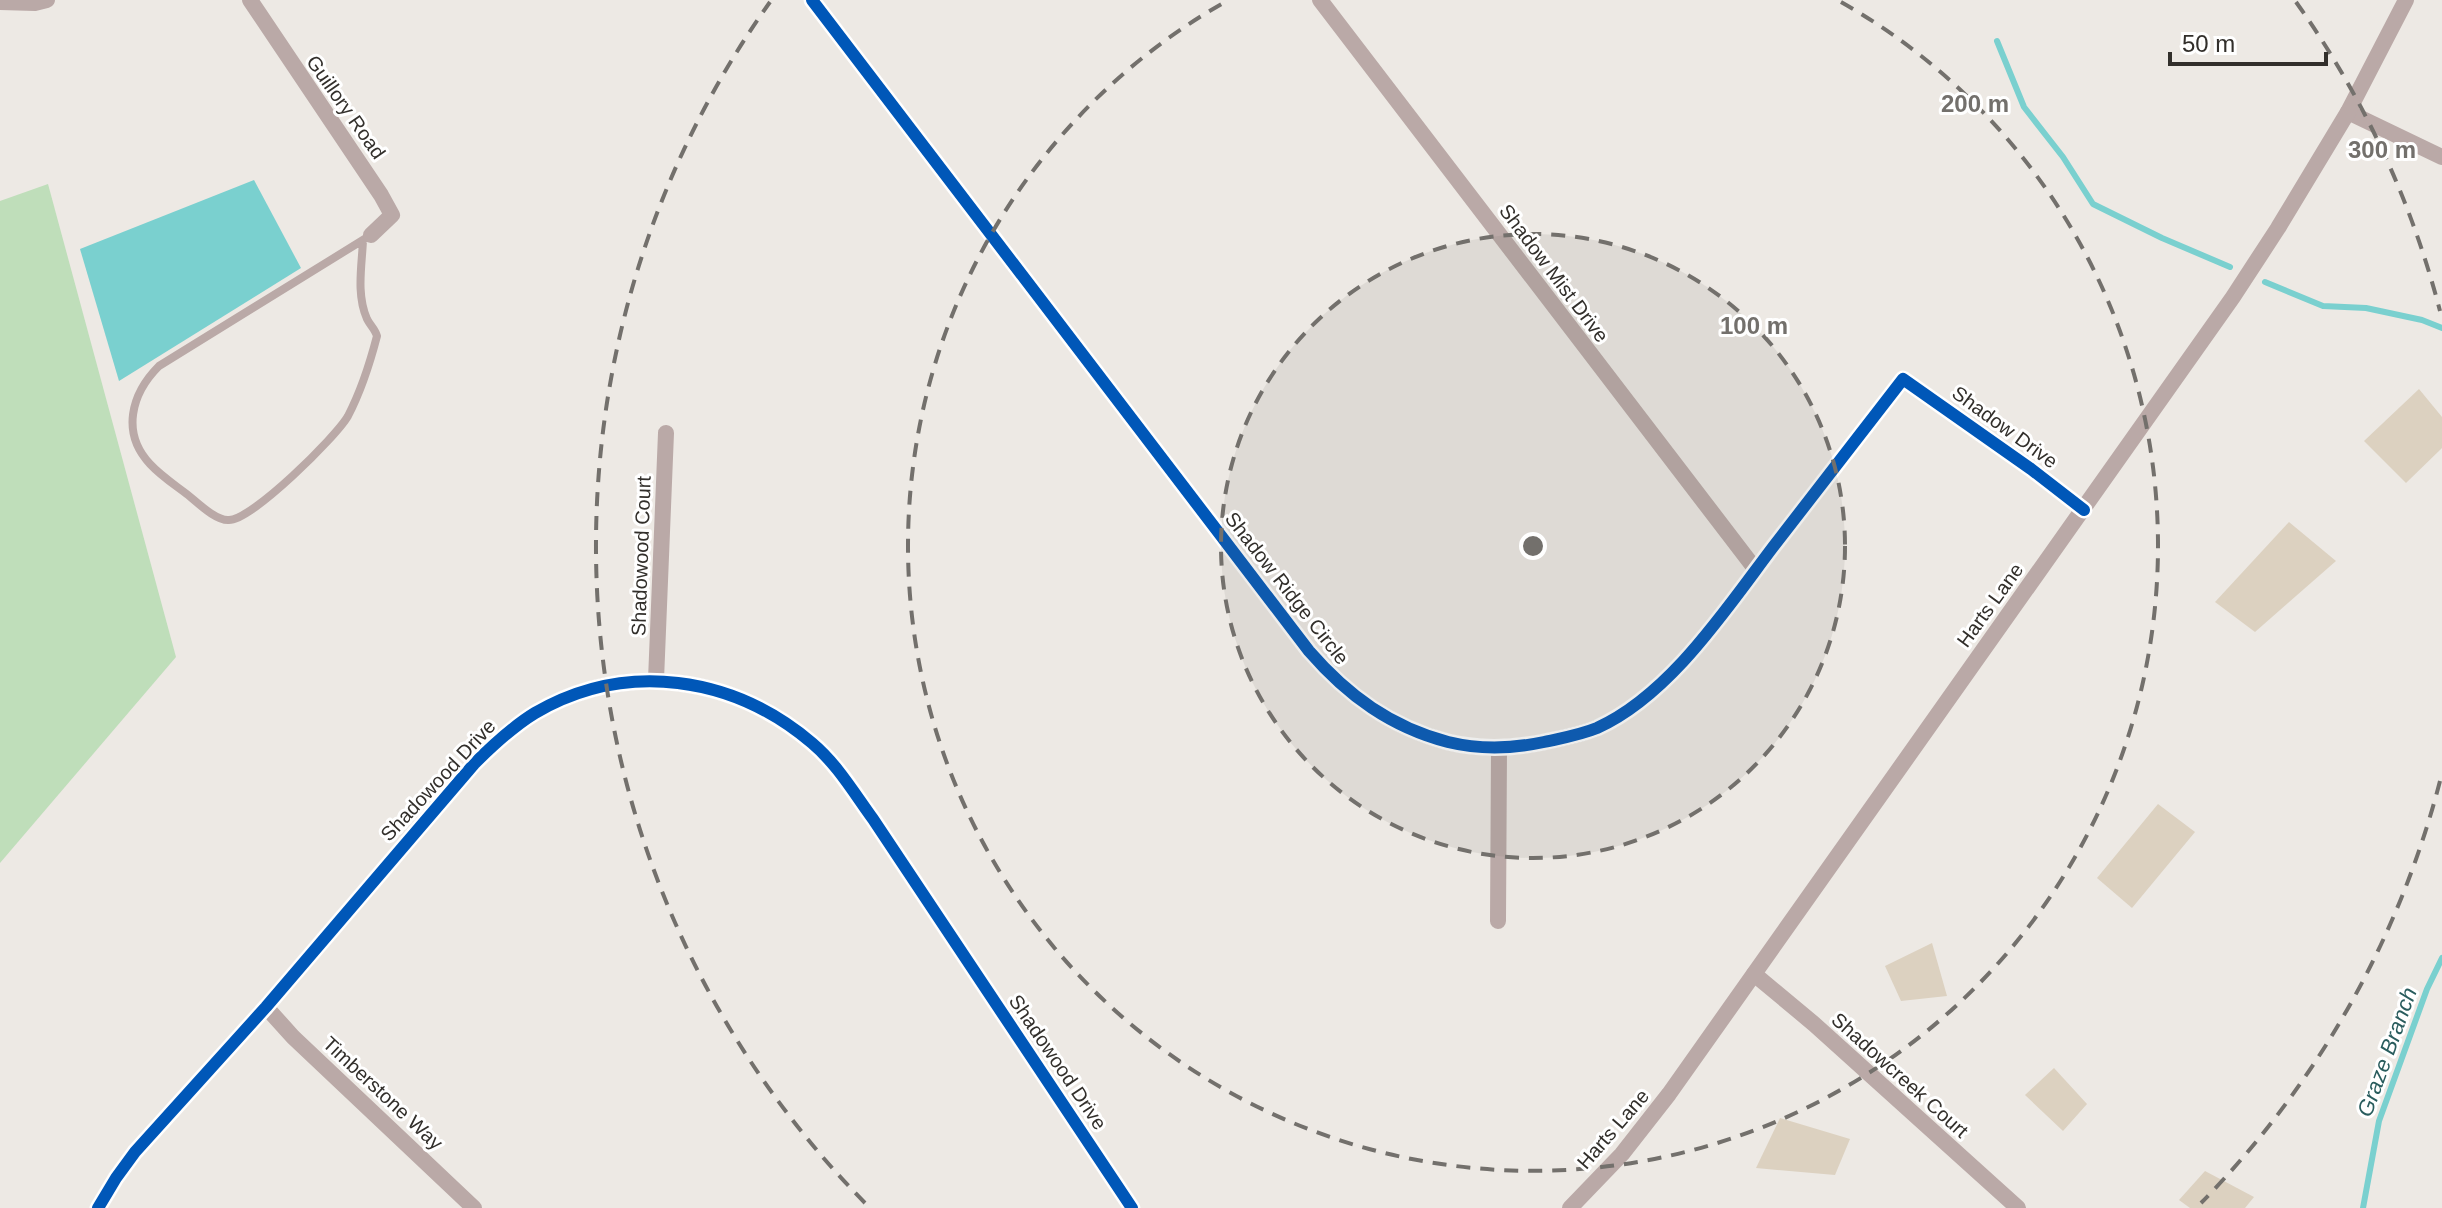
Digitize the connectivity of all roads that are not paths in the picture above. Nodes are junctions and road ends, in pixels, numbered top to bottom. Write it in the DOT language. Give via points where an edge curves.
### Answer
graph roads {
  1 [pos="47,0"];
  2 [pos="250,0"];
  3 [pos="812,0"];
  4 [pos="1320,0"];
  5 [pos="2406,0"];
  6 [pos="0,1"];
  7 [pos="2348,112"];
  8 [pos="2442,157"];
  9 [pos="367,238"];
  10 [pos="1903,379"];
  11 [pos="666,433"];
  12 [pos="2084,510"];
  13 [pos="1756,570"];
  14 [pos="656,680"];
  15 [pos="1499,749"];
  16 [pos="1498,921"];
  17 [pos="1754,974"];
  18 [pos="266,1007"];
  19 [pos="98,1208"];
  20 [pos="474,1208"];
  21 [pos="1132,1208"];
  22 [pos="1570,1208"];
  23 [pos="2018,1208"];
  1 -- 6 [label="street"];
  2 -- 9 [label="street, Guillory Road" via="392,215"];
  3 -- 15 [label="street, Shadow Ridge Circle" via="1331,677 1368,707 1409,729 1465,746"];
  4 -- 13 [label="street, Shadow Mist Drive"];
  5 -- 7 [label="street, Harts Lane"];
  7 -- 8 [label="street"];
  7 -- 12 [label="street, Harts Lane" via="2233,297"];
  9 -- 9 [label="lane" via="159,366 141,390 132,417 134,439 150,464 214,514 235,519 261,502 301,468 348,415 377,336 362,295 360,270"];
  10 -- 12 [label="street, Shadow Drive"];
  10 -- 13 [label="street, Shadow Ridge Circle"];
  11 -- 14 [label="street, Shadowood Court"];
  12 -- 17 [label="street, Harts Lane"];
  13 -- 15 [label="street, Shadow Ridge Circle" via="1682,662 1624,712 1579,735"];
  14 -- 18 [label="street, Shadowood Drive" via="598,688 555,703 494,743"];
  14 -- 21 [label="street, Shadowood Drive" via="736,697 794,729 831,762"];
  15 -- 16 [label="street"];
  17 -- 22 [label="street, Harts Lane" via="1622,1154"];
  17 -- 23 [label="street, Shadowcreek Court"];
  18 -- 19 [label="street, Shadowood Drive" via="135,1152"];
  18 -- 20 [label="street, Timberstone Way"];
}
